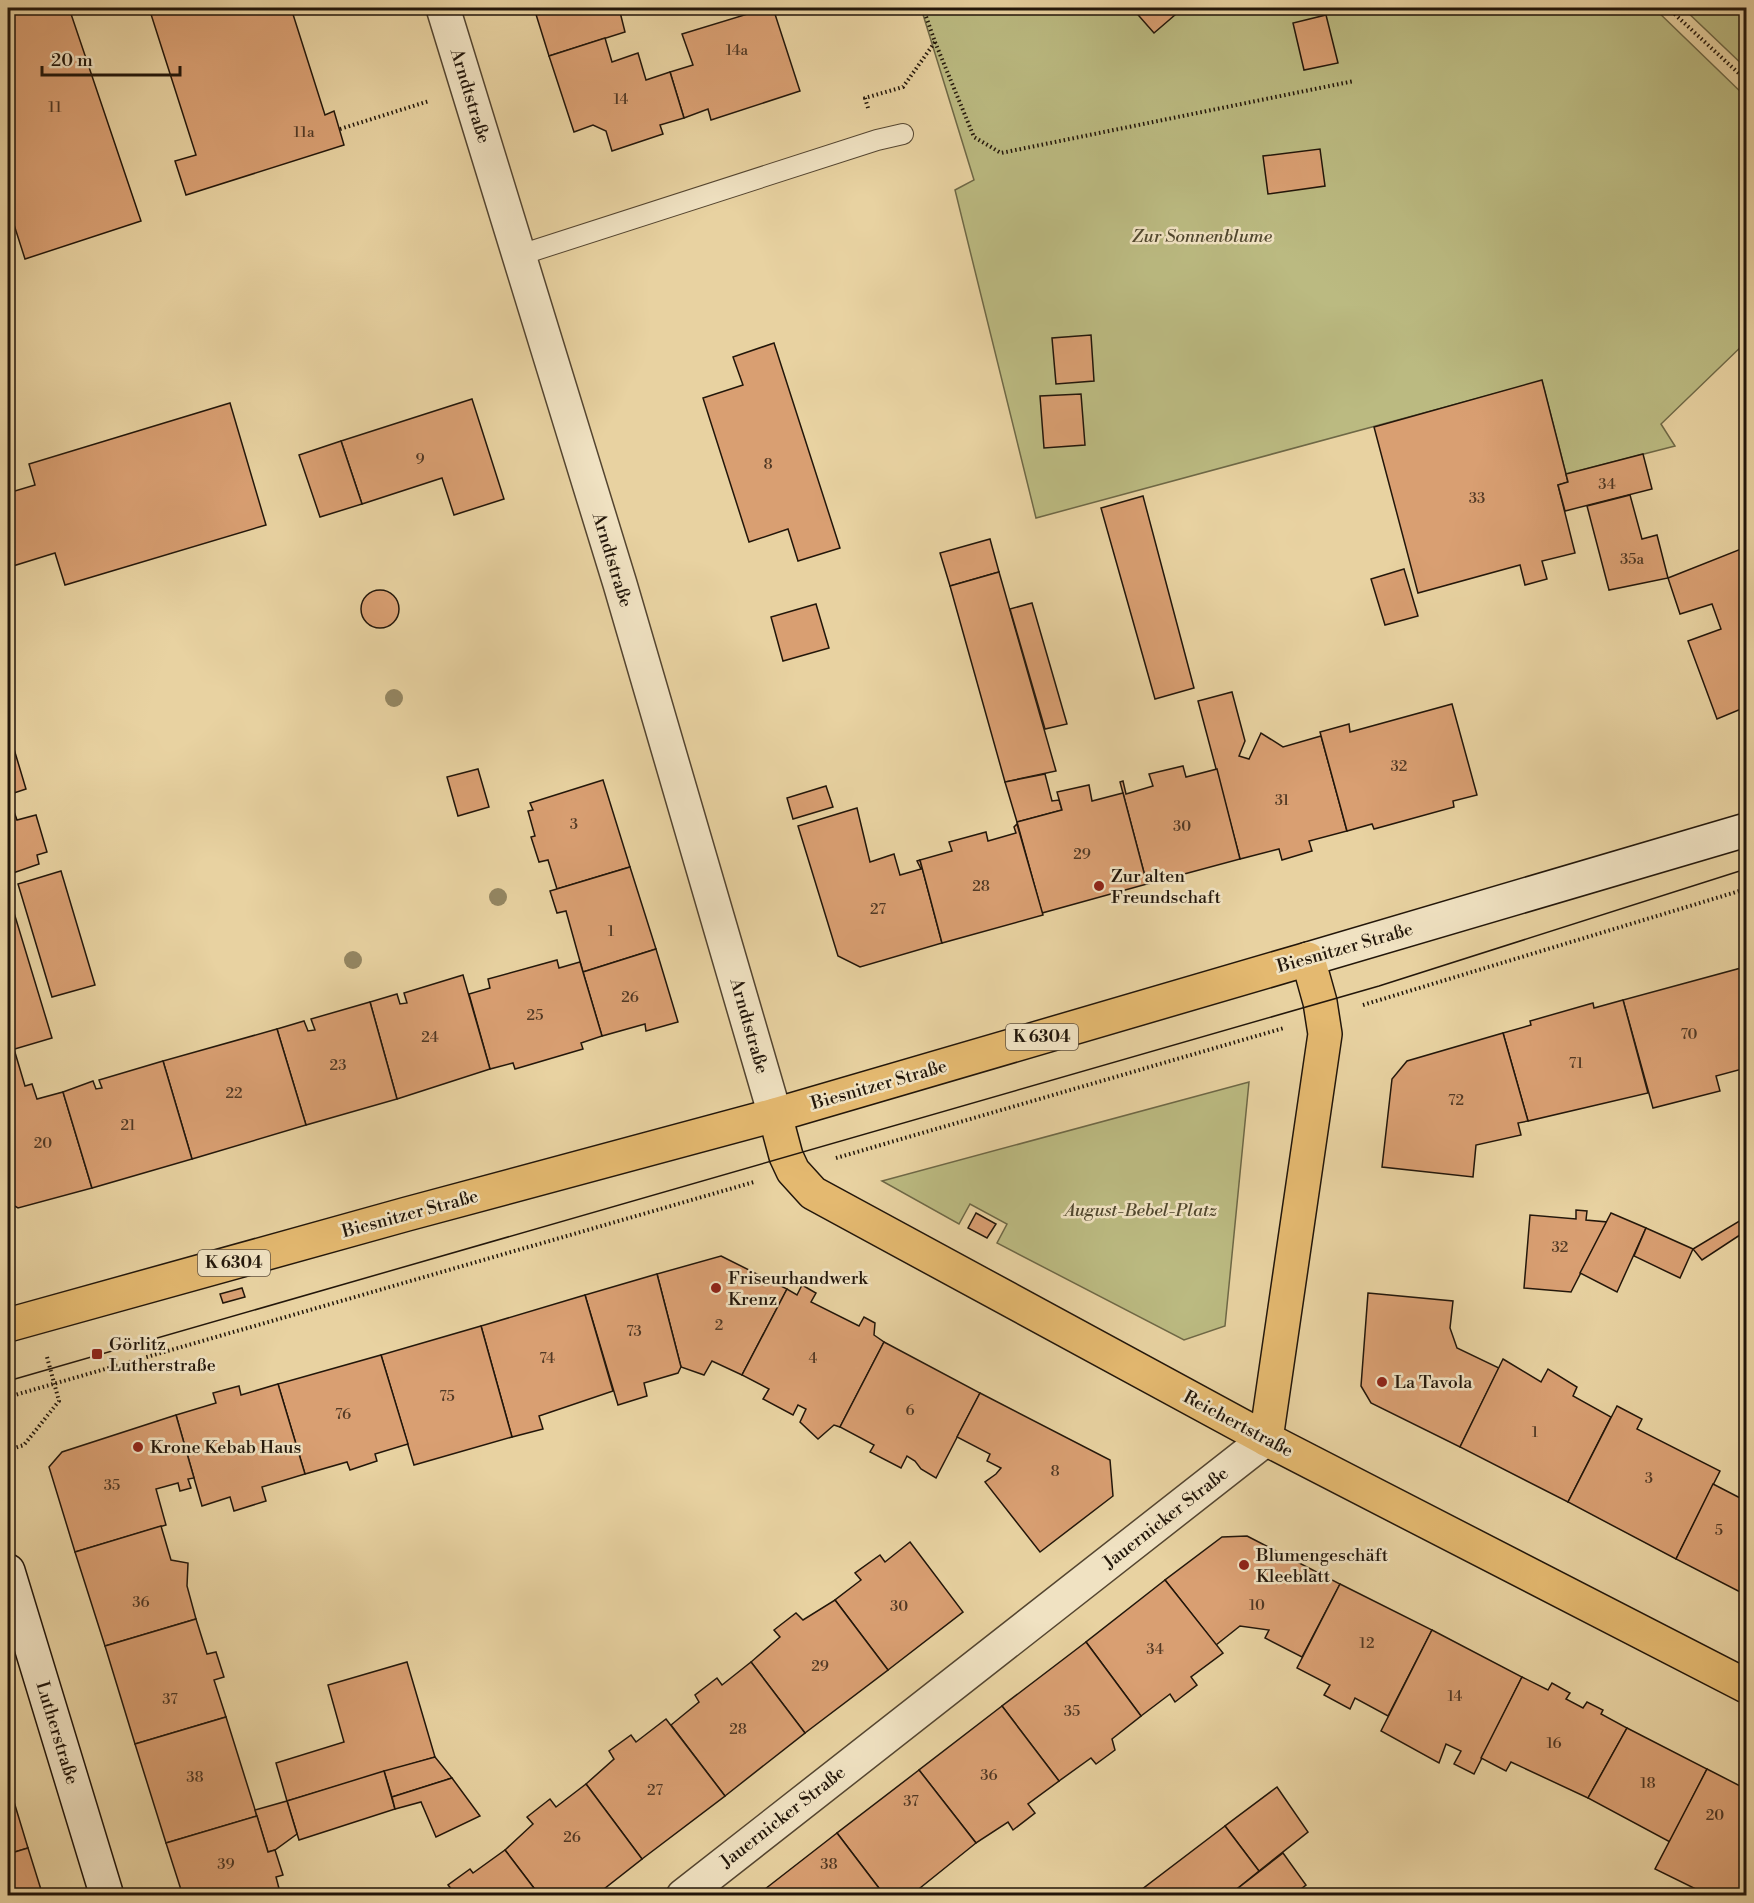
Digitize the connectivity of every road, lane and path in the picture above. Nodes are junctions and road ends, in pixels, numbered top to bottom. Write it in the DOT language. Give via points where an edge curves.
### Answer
graph roads {
  1 [pos="443,8"];
  2 [pos="923,8"];
  3 [pos="1668,8"];
  4 [pos="935,42"];
  5 [pos="1746,80"];
  6 [pos="1354,81"];
  7 [pos="467,90"];
  8 [pos="339,129"];
  9 [pos="903,134"];
  10 [pos="877,140"];
  11 [pos="520,255"];
  12 [pos="1746,830"];
  13 [pos="1746,889"];
  14 [pos="1308,959"];
  15 [pos="1323,1017"];
  16 [pos="775,1115"];
  17 [pos="794,1171"];
  18 [pos="8,1325"];
  19 [pos="56,1354"];
  20 [pos="54,1383"];
  21 [pos="8,1396"];
  22 [pos="1266,1439"];
  23 [pos="8,1450"];
  24 [pos="8,1571"];
  25 [pos="1746,1686"];
  26 [pos="107,1896"];
  27 [pos="683,1896"];
  1 -- 7 [label="street, Arndtstraße"];
  2 -- 4 [label="path"];
  3 -- 5 [label="path"];
  4 -- 6 [label="path" via="974,137 1001,153"];
  4 -- 10 [label="path" via="903,87 865,98"];
  7 -- 8 [label="path"];
  7 -- 11 [label="street, Arndtstraße"];
  9 -- 10 [label="lane"];
  10 -- 11 [label="lane"];
  11 -- 16 [label="street, Arndtstraße"];
  12 -- 14 [label="street, Biesnitzer Straße / K 6304"];
  13 -- 15 [label="path"];
  14 -- 15 [label="main road"];
  14 -- 16 [label="main road, Biesnitzer Straße / K 6304"];
  15 -- 17 [label="path"];
  15 -- 22 [label="main road" via="1325,1034"];
  16 -- 17 [label="main road, Reichertstraße"];
  16 -- 18 [label="main road, Biesnitzer Straße / K 6304"];
  17 -- 20 [label="path"];
  17 -- 22 [label="main road, Reichertstraße" via="813,1193"];
  19 -- 20 [label="path" via="47,1357"];
  20 -- 21 [label="path"];
  20 -- 23 [label="path" via="59,1401 24,1445"];
  22 -- 25 [label="main road, Reichertstraße"];
  22 -- 27 [label="street, Jauernicker Straße"];
  24 -- 26 [label="street, Lutherstraße"];
}
